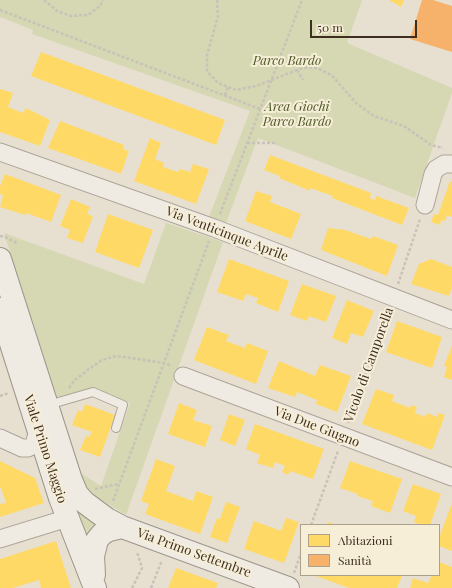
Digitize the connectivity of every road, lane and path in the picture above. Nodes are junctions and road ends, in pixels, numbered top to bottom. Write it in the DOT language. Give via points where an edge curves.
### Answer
graph roads {
  1 [pos="44,0"];
  2 [pos="103,0"];
  3 [pos="217,0"];
  4 [pos="302,0"];
  5 [pos="0,10"];
  6 [pos="297,70"];
  7 [pos="271,80"];
  8 [pos="303,80"];
  9 [pos="228,87"];
  10 [pos="225,95"];
  11 [pos="260,109"];
  12 [pos="247,143"];
  13 [pos="277,143"];
  14 [pos="445,148"];
  15 [pos="0,152"];
  16 [pos="452,164"];
  17 [pos="425,205"];
  18 [pos="214,228"];
  19 [pos="0,236"];
  20 [pos="17,243"];
  21 [pos="0,259"];
  22 [pos="393,298"];
  23 [pos="0,309"];
  24 [pos="452,320"];
  25 [pos="164,363"];
  26 [pos="183,376"];
  27 [pos="47,404"];
  28 [pos="116,428"];
  29 [pos="38,430"];
  30 [pos="343,437"];
  31 [pos="0,438"];
  32 [pos="452,477"];
  33 [pos="118,484"];
  34 [pos="81,487"];
  35 [pos="112,505"];
  36 [pos="68,518"];
  37 [pos="311,524"];
  38 [pos="112,530"];
  39 [pos="144,534"];
  40 [pos="0,540"];
  41 [pos="168,543"];
  42 [pos="96,588"];
  43 [pos="132,588"];
  44 [pos="151,588"];
  45 [pos="288,588"];
  1 -- 2 [label="path" via="57,11 71,16 88,15 100,6"];
  3 -- 9 [label="path" via="218,16 207,55 207,71 218,83"];
  4 -- 7 [label="path"];
  5 -- 10 [label="path"];
  6 -- 7 [label="path"];
  6 -- 8 [label="path"];
  6 -- 14 [label="path" via="308,67 324,71 366,111 382,120 404,126 431,145"];
  7 -- 9 [label="path" via="236,90"];
  7 -- 11 [label="path"];
  9 -- 10 [label="path"];
  10 -- 11 [label="path"];
  11 -- 12 [label="path"];
  12 -- 13 [label="path"];
  12 -- 18 [label="path"];
  15 -- 18 [label="street, Via Venticinque Aprile"];
  16 -- 17 [label="street" via="444,164 436,169"];
  17 -- 22 [label="path, Vicolo di Camporella"];
  18 -- 22 [label="street, Via Venticinque Aprile"];
  18 -- 25 [label="path"];
  19 -- 20 [label="path"];
  21 -- 27 [label="main road, Viale Primo Maggio"];
  22 -- 24 [label="street, Via Venticinque Aprile"];
  22 -- 30 [label="path, Vicolo di Camporella"];
  23 -- 29 [label="main road, Viale Primo Maggio"];
  25 -- 27 [label="path" via="118,356 102,360 75,380 58,400"];
  25 -- 33 [label="path"];
  26 -- 30 [label="street, Via Due Giugno"];
  27 -- 28 [label="lane" via="94,392 123,405"];
  27 -- 34 [label="main road, Viale Primo Maggio"];
  29 -- 31 [label="street" via="34,445 28,448 22,448"];
  29 -- 36 [label="main road, Viale Primo Maggio"];
  30 -- 32 [label="street, Via Due Giugno"];
  30 -- 37 [label="path, Vicolo di Camporella"];
  33 -- 34 [label="path"];
  33 -- 35 [label="path"];
  34 -- 38 [label="main road, Via Primo Settembre" via="77,494 107,519"];
  36 -- 40 [label="street"];
  36 -- 42 [label="main road, Viale Primo Maggio"];
  38 -- 39 [label="main road, Via Primo Settembre"];
  38 -- 42 [label="main road, Viale Primo Maggio" via="97,540 93,556"];
  39 -- 41 [label="main road, Via Primo Settembre"];
  39 -- 43 [label="path" via="137,552 142,568"];
  41 -- 44 [label="path"];
  41 -- 45 [label="main road, Via Primo Settembre"];
}
